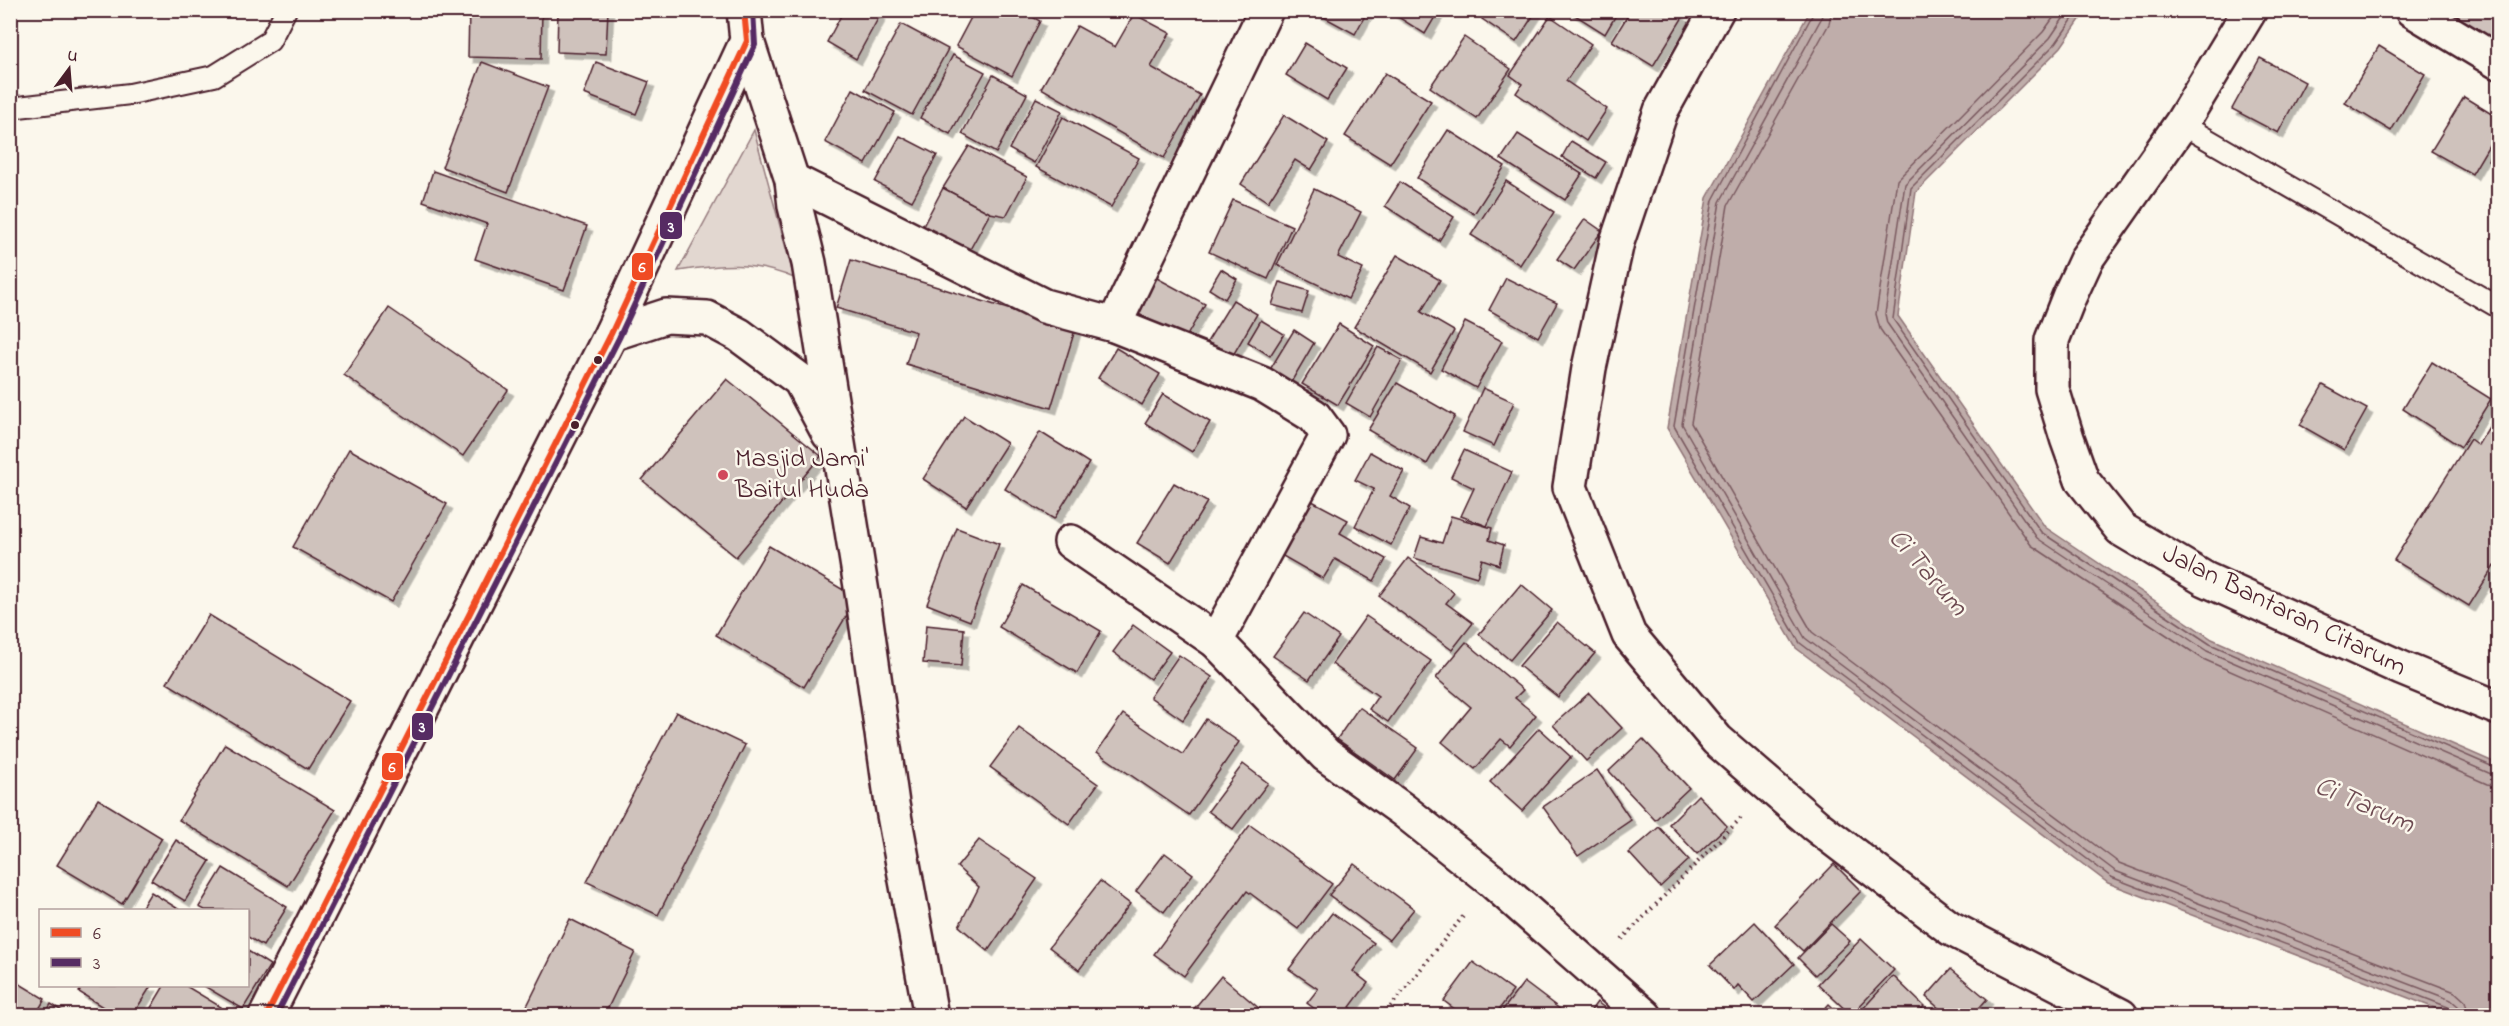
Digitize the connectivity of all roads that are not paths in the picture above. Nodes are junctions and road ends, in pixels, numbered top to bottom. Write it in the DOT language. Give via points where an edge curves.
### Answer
graph roads {
  1 [pos="286,10"];
  2 [pos="1266,10"];
  3 [pos="1717,10"];
  4 [pos="2250,10"];
  5 [pos="2412,10"];
  6 [pos="745,26"];
  7 [pos="2499,62"];
  8 [pos="10,108"];
  9 [pos="2181,124"];
  10 [pos="792,180"];
  11 [pos="2499,308"];
  12 [pos="1114,325"];
  13 [pos="611,334"];
  14 [pos="841,457"];
  15 [pos="1071,542"];
  16 [pos="1216,641"];
  17 [pos="2499,708"];
  18 [pos="266,1016"];
  19 [pos="931,1016"];
  20 [pos="1645,1016"];
  21 [pos="2121,1016"];
  1 -- 8 [label="lane" via="270,41 214,76 130,94"];
  2 -- 12 [label="street"];
  3 -- 21 [label="street" via="1661,111 1617,242 1589,368 1570,487 1629,634 1717,741 1815,825 1950,928"];
  4 -- 9 [label="street, Jalan Bantaran Citarum"];
  5 -- 7 [label="street"];
  6 -- 10 [label="street"];
  6 -- 13 [label="street"];
  9 -- 11 [label="lane"];
  9 -- 17 [label="street, Jalan Bantaran Citarum" via="2088,258 2052,340 2052,390 2082,480 2121,529 2205,579 2400,668"];
  10 -- 12 [label="street" via="1044,306"];
  10 -- 14 [label="street"];
  12 -- 16 [label="street" via="1262,384 1314,416 1328,435"];
  13 -- 14 [label="street" via="666,316 707,318 740,335 800,380"];
  13 -- 18 [label="street"];
  14 -- 19 [label="street" via="892,804"];
  15 -- 16 [label="street"];
  16 -- 20 [label="street" via="1326,755 1491,880"];
}
